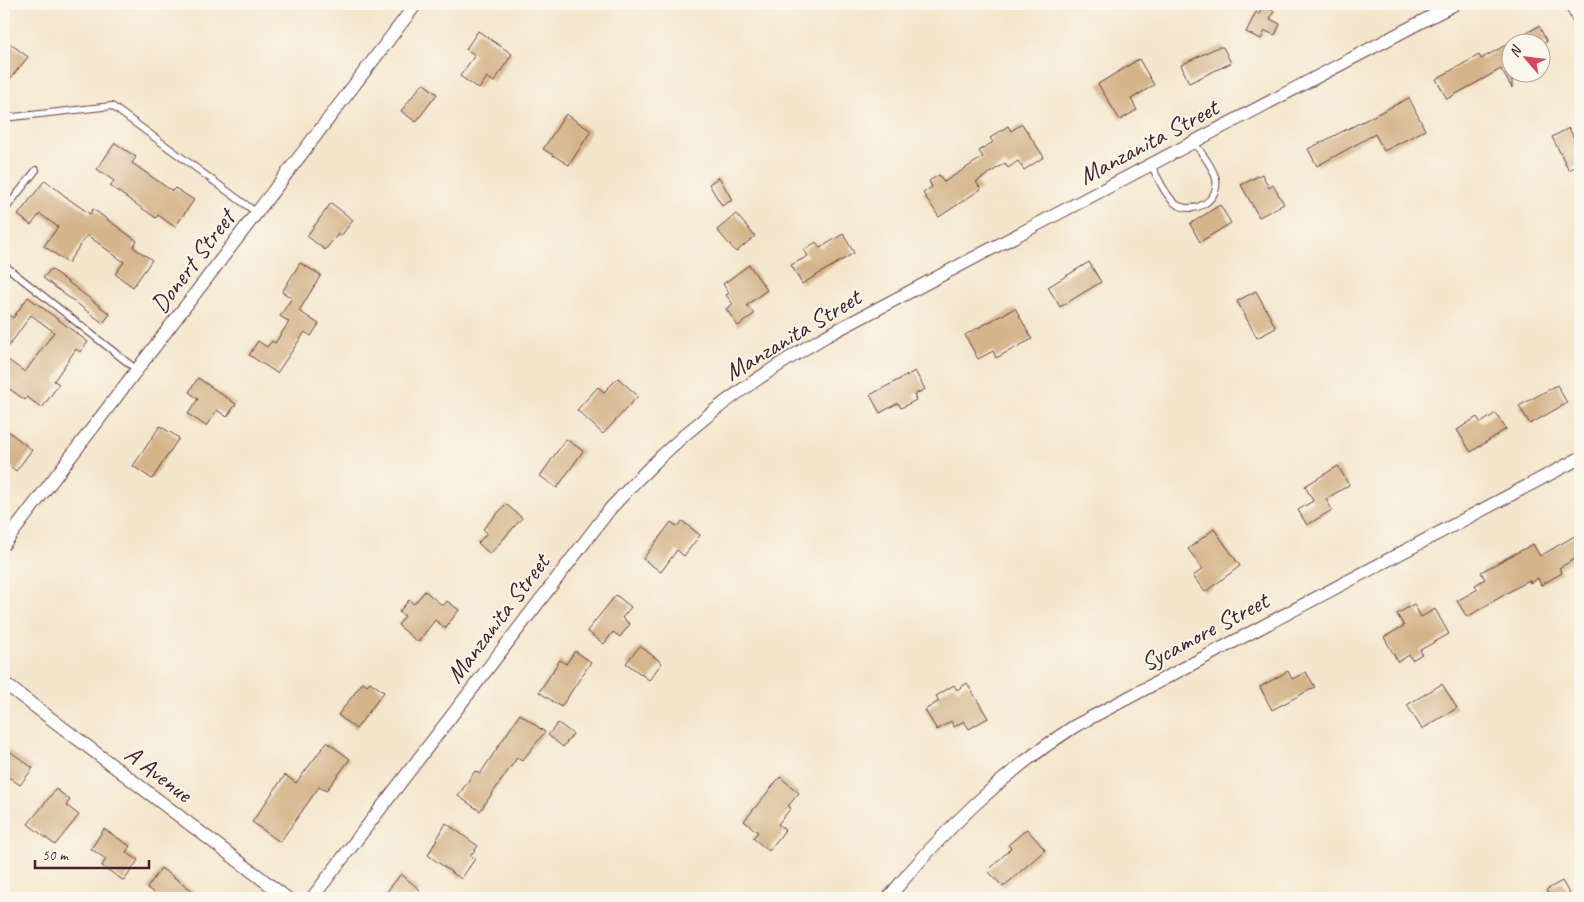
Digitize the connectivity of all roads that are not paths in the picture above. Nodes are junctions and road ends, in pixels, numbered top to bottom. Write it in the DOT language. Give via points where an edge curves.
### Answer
graph roads {
  1 [pos="416,4"];
  2 [pos="1455,4"];
  3 [pos="1571,4"];
  4 [pos="1580,22"];
  5 [pos="4,118"];
  6 [pos="1194,142"];
  7 [pos="1151,165"];
  8 [pos="36,170"];
  9 [pos="4,211"];
  10 [pos="257,213"];
  11 [pos="4,265"];
  12 [pos="137,370"];
  13 [pos="1580,458"];
  14 [pos="4,522"];
  15 [pos="14,530"];
  16 [pos="4,544"];
  17 [pos="4,683"];
  18 [pos="287,898"];
  19 [pos="312,898"];
  20 [pos="888,898"];
  1 -- 10 [label="street, Donert Street"];
  2 -- 6 [label="street, Manzanita Street"];
  3 -- 4 [label="street"];
  5 -- 10 [label="lane" via="112,106"];
  6 -- 7 [label="street, Manzanita Street"];
  6 -- 7 [label="lane" via="1215,177 1216,187 1211,198 1200,207 1177,205"];
  7 -- 19 [label="street, Manzanita Street" via="792,356 737,392 675,441 610,509"];
  8 -- 9 [label="lane"];
  10 -- 12 [label="street, Donert Street"];
  11 -- 12 [label="lane"];
  12 -- 15 [label="street, Donert Street"];
  13 -- 20 [label="street, Sycamore Street" via="1111,705 1055,739 1002,779 957,819"];
  14 -- 15 [label="lane"];
  15 -- 16 [label="street, Donert Street"];
  17 -- 18 [label="street, A Avenue"];
}
